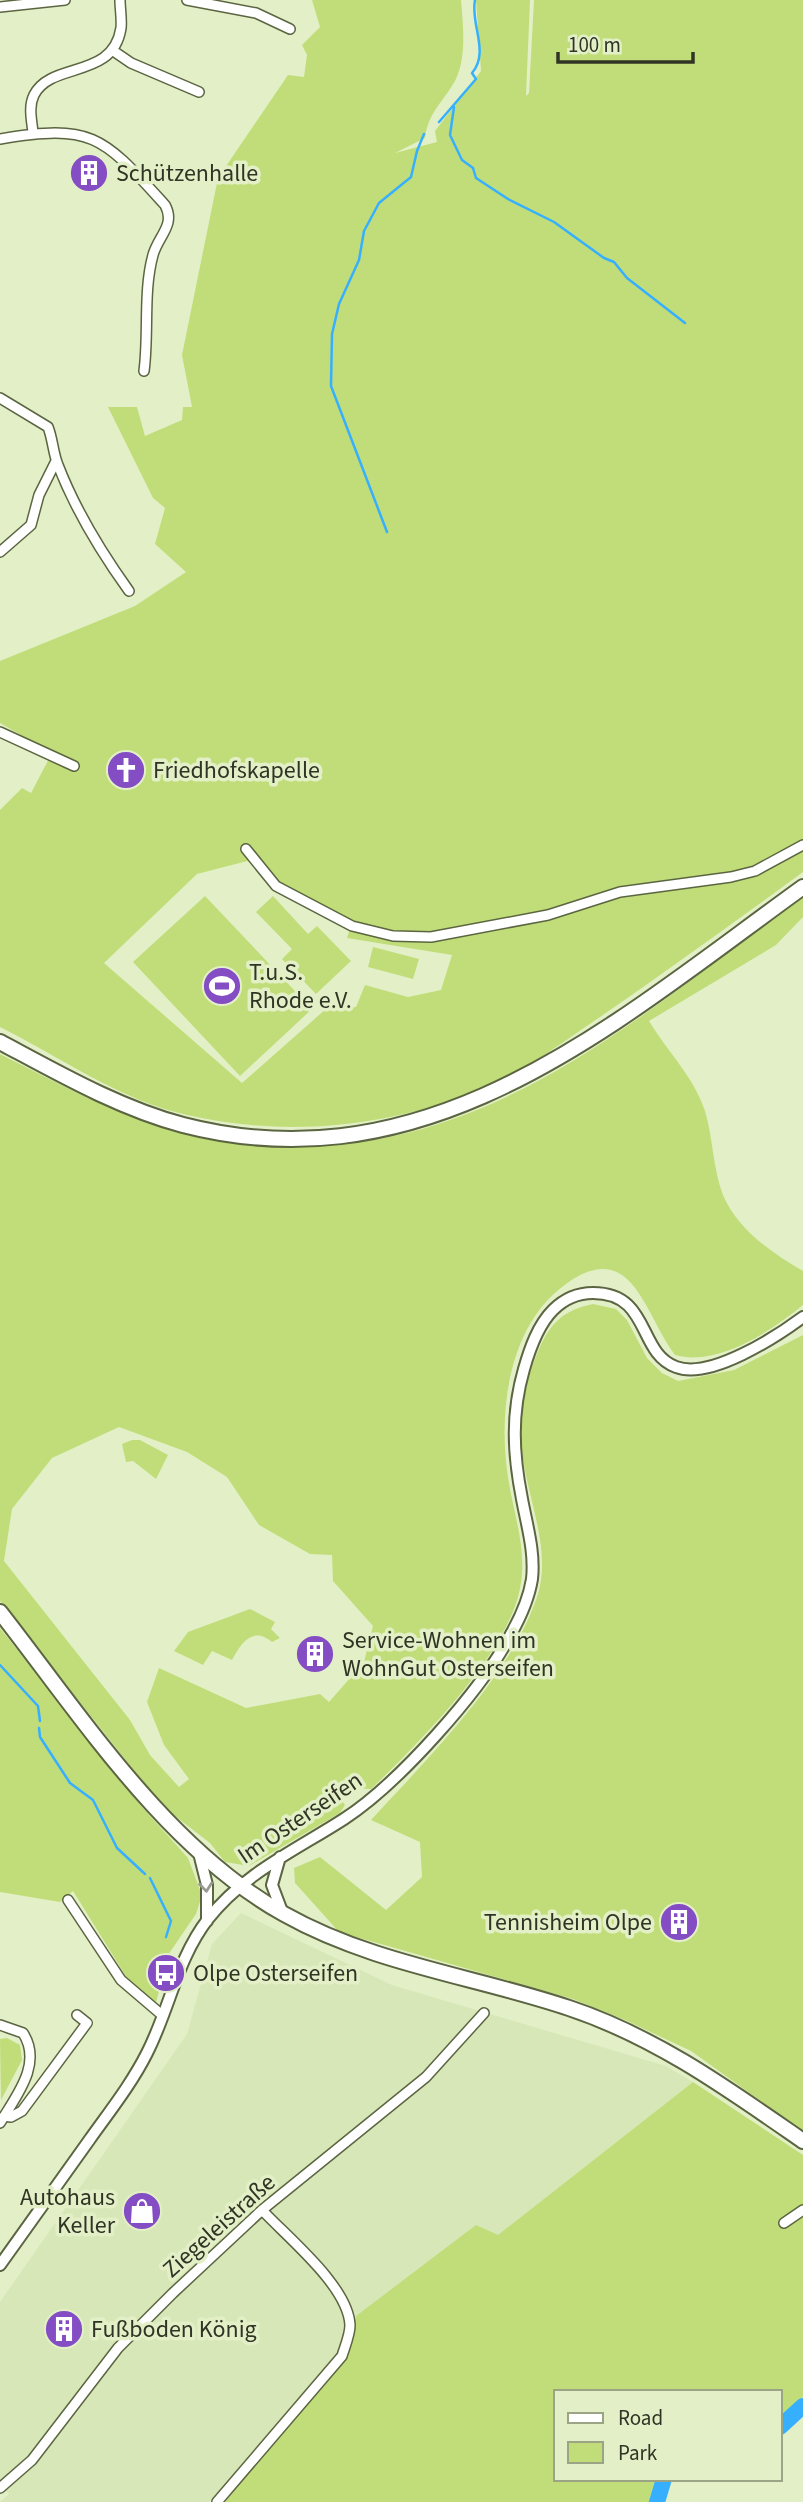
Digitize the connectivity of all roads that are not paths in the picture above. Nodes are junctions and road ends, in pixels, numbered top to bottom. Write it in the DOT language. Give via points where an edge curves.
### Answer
graph roads {
  1 [pos="65,0"];
  2 [pos="120,0"];
  3 [pos="187,0"];
  4 [pos="0,6"];
  5 [pos="290,29"];
  6 [pos="112,50"];
  7 [pos="199,92"];
  8 [pos="33,133"];
  9 [pos="0,139"];
  10 [pos="144,371"];
  11 [pos="0,398"];
  12 [pos="56,461"];
  13 [pos="0,552"];
  14 [pos="129,591"];
  15 [pos="0,732"];
  16 [pos="74,766"];
  17 [pos="803,845"];
  18 [pos="246,849"];
  19 [pos="803,887"];
  20 [pos="0,1042"];
  21 [pos="803,1317"];
  22 [pos="0,1612"];
  23 [pos="199,1853"];
  24 [pos="279,1857"];
  25 [pos="239,1885"];
  26 [pos="68,1900"];
  27 [pos="283,1914"];
  28 [pos="207,1921"];
  29 [pos="484,2013"];
  30 [pos="77,2015"];
  31 [pos="162,2015"];
  32 [pos="0,2025"];
  33 [pos="2,2119"];
  34 [pos="803,2141"];
  35 [pos="262,2210"];
  36 [pos="803,2210"];
  37 [pos="784,2223"];
  38 [pos="0,2265"];
  39 [pos="0,2488"];
  40 [pos="218,2502"];
  1 -- 4 [label="street"];
  2 -- 6 [label="street" via="121,28"];
  3 -- 5 [label="street" via="256,13"];
  6 -- 7 [label="street" via="140,68"];
  6 -- 8 [label="street" via="94,64 47,81 34,94 30,109"];
  8 -- 9 [label="street"];
  8 -- 10 [label="street" via="94,138 120,155 170,214 153,254"];
  11 -- 12 [label="street" via="48,427"];
  12 -- 13 [label="street" via="31,525"];
  12 -- 14 [label="street" via="104,556"];
  15 -- 16 [label="street"];
  17 -- 18 [label="street" via="755,871 731,877 620,892 518,922 431,937 352,926 276,886"];
  19 -- 20 [label="main road" via="541,1070 475,1102 375,1130 278,1137 183,1125 102,1094"];
  21 -- 24 [label="street, Im Osterseifen" via="744,1353 694,1370 680,1369 663,1359 632,1308 615,1297 583,1294 550,1313 529,1352 514,1406 514,1453 533,1563 532,1582 517,1623 482,1679 391,1780 346,1818"];
  22 -- 23 [label="main road" via="152,1804"];
  23 -- 25 [label="main road"];
  23 -- 28 [label="street, one-way" via="208,1885"];
  24 -- 25 [label="street, Im Osterseifen"];
  24 -- 27 [label="street" via="272,1885"];
  25 -- 27 [label="main road"];
  25 -- 28 [label="street, Im Osterseifen"];
  26 -- 31 [label="street" via="121,1980"];
  27 -- 34 [label="main road" via="360,1949 569,2008 661,2047"];
  28 -- 31 [label="street, Im Osterseifen" via="182,1961"];
  29 -- 35 [label="street, Ziegeleistraße" via="426,2077"];
  30 -- 33 [label="street" via="87,2023 77,2039 22,2111"];
  31 -- 38 [label="street, Im Osterseifen" via="129,2085"];
  32 -- 33 [label="street" via="23,2033 32,2055 23,2084"];
  35 -- 39 [label="street, Ziegeleistraße" via="118,2348 32,2460"];
  35 -- 40 [label="street" via="339,2292 349,2333 342,2356"];
  36 -- 37 [label="street"];
}
